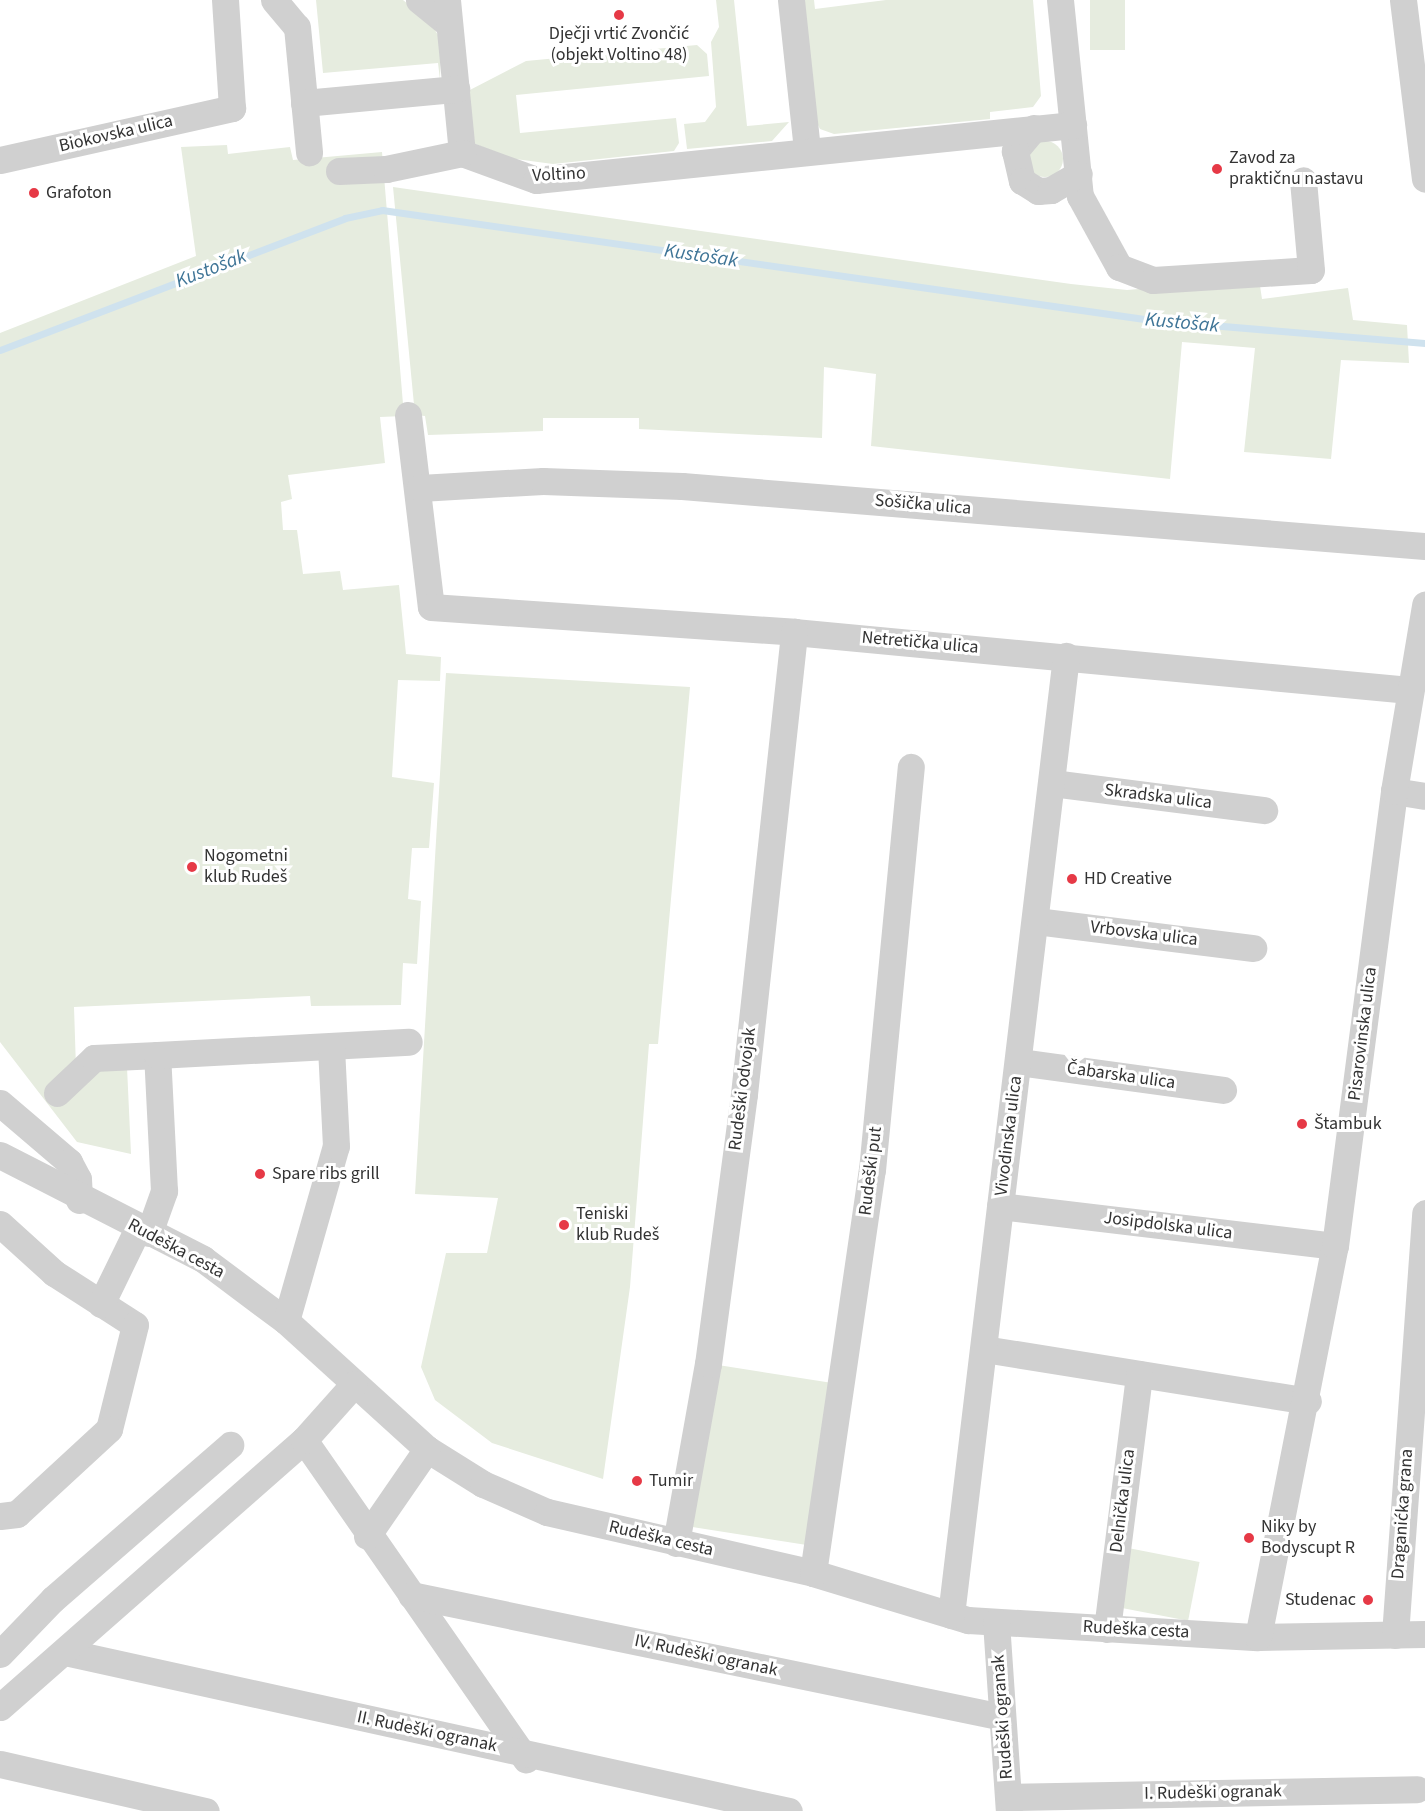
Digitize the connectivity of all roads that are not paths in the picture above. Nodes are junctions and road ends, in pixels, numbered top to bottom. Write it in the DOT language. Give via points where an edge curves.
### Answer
graph roads {
  1 [pos="225,0"];
  2 [pos="274,0"];
  3 [pos="419,0"];
  4 [pos="791,0"];
  5 [pos="1060,0"];
  6 [pos="1403,0"];
  7 [pos="448,12"];
  8 [pos="456,89"];
  9 [pos="304,103"];
  10 [pos="1073,125"];
  11 [pos="1034,128"];
  12 [pos="807,150"];
  13 [pos="309,152"];
  14 [pos="462,153"];
  15 [pos="0,160"];
  16 [pos="339,171"];
  17 [pos="1079,174"];
  18 [pos="1425,179"];
  19 [pos="1303,180"];
  20 [pos="408,415"];
  21 [pos="420,488"];
  22 [pos="1425,546"];
  23 [pos="1425,605"];
  24 [pos="794,632"];
  25 [pos="1066,656"];
  26 [pos="1409,690"];
  27 [pos="911,767"];
  28 [pos="1052,783"];
  29 [pos="1394,791"];
  30 [pos="1425,796"];
  31 [pos="1264,810"];
  32 [pos="1035,921"];
  33 [pos="1253,948"];
  34 [pos="409,1042"];
  35 [pos="331,1047"];
  36 [pos="157,1055"];
  37 [pos="1019,1062"];
  38 [pos="1223,1090"];
  39 [pos="57,1093"];
  40 [pos="0,1103"];
  41 [pos="0,1155"];
  42 [pos="79,1200"];
  43 [pos="1000,1206"];
  44 [pos="1425,1213"];
  45 [pos="0,1224"];
  46 [pos="144,1230"];
  47 [pos="1335,1245"];
  48 [pos="101,1304"];
  49 [pos="286,1321"];
  50 [pos="984,1349"];
  51 [pos="1140,1374"];
  52 [pos="354,1384"];
  53 [pos="1308,1401"];
  54 [pos="301,1442"];
  55 [pos="230,1445"];
  56 [pos="427,1449"];
  57 [pos="0,1516"];
  58 [pos="367,1536"];
  59 [pos="676,1544"];
  60 [pos="813,1573"];
  61 [pos="411,1595"];
  62 [pos="951,1615"];
  63 [pos="996,1622"];
  64 [pos="1107,1629"];
  65 [pos="1425,1634"];
  66 [pos="1395,1635"];
  67 [pos="1258,1637"];
  68 [pos="65,1652"];
  69 [pos="0,1654"];
  70 [pos="0,1707"];
  71 [pos="1002,1717"];
  72 [pos="528,1761"];
  73 [pos="0,1764"];
  74 [pos="1417,1789"];
  75 [pos="1362,1801"];
  76 [pos="1009,1804"];
  77 [pos="206,1811"];
  78 [pos="789,1811"];
  1 -- 15 [label="street, Biokovska ulica" via="232,108"];
  2 -- 9 [label="street" via="297,27"];
  3 -- 7 [label="street"];
  4 -- 12 [label="street"];
  5 -- 10 [label="street"];
  6 -- 18 [label="street"];
  7 -- 8 [label="street"];
  8 -- 9 [label="street"];
  8 -- 14 [label="street"];
  9 -- 13 [label="street"];
  10 -- 11 [label="street, Voltino"];
  10 -- 17 [label="street"];
  11 -- 12 [label="street, Voltino"];
  11 -- 17 [label="street" via="1015,151 1022,181 1038,191 1051,190"];
  12 -- 14 [label="street, Voltino" via="536,180"];
  14 -- 16 [label="street" via="386,169"];
  17 -- 19 [label="street" via="1084,208 1119,267 1153,280 1311,270"];
  20 -- 21 [label="street"];
  21 -- 22 [label="street, Sošička ulica" via="543,481 682,486"];
  21 -- 24 [label="street, Netretička ulica" via="431,607"];
  23 -- 26 [label="street, Pisarovinska ulica"];
  24 -- 25 [label="street, Netretička ulica"];
  24 -- 59 [label="street, Rudeški odvojak" via="744,1094 708,1364"];
  25 -- 26 [label="street, Netretička ulica"];
  25 -- 28 [label="street, Vivodinska ulica"];
  26 -- 29 [label="street, Pisarovinska ulica"];
  27 -- 60 [label="street, Rudeški put" via="872,1170"];
  28 -- 31 [label="street, Skradska ulica"];
  28 -- 32 [label="street, Vivodinska ulica"];
  29 -- 30 [label="street"];
  29 -- 47 [label="street, Pisarovinska ulica"];
  32 -- 33 [label="street, Vrbovska ulica"];
  32 -- 37 [label="street, Vivodinska ulica"];
  34 -- 35 [label="street"];
  35 -- 36 [label="street"];
  35 -- 49 [label="street" via="336,1146"];
  36 -- 39 [label="street" via="94,1058"];
  36 -- 46 [label="street" via="164,1191"];
  37 -- 38 [label="street, Čabarska ulica"];
  37 -- 43 [label="street, Vivodinska ulica"];
  40 -- 42 [label="street" via="69,1162 78,1179"];
  41 -- 42 [label="street, Rudeška cesta"];
  42 -- 46 [label="street, Rudeška cesta"];
  43 -- 47 [label="street, Josipdolska ulica"];
  43 -- 50 [label="street, Vivodinska ulica"];
  44 -- 66 [label="street, Draganićka grana"];
  45 -- 48 [label="street" via="54,1273"];
  46 -- 48 [label="street"];
  46 -- 49 [label="street, Rudeška cesta" via="203,1259"];
  47 -- 53 [label="street, Pisarovinska ulica"];
  48 -- 57 [label="street" via="135,1325 110,1429 17,1514"];
  49 -- 52 [label="street, Rudeška cesta"];
  50 -- 51 [label="street"];
  50 -- 62 [label="street, Vivodinska ulica"];
  51 -- 53 [label="street"];
  51 -- 64 [label="street, Delnička ulica"];
  52 -- 54 [label="street"];
  52 -- 56 [label="street, Rudeška cesta"];
  53 -- 67 [label="street, Pisarovinska ulica"];
  54 -- 58 [label="street"];
  54 -- 68 [label="street"];
  55 -- 69 [label="street" via="53,1599"];
  56 -- 58 [label="street"];
  56 -- 59 [label="street, Rudeška cesta" via="483,1484 547,1512"];
  58 -- 61 [label="street"];
  59 -- 60 [label="street, Rudeška cesta"];
  60 -- 62 [label="street, Rudeška cesta"];
  61 -- 71 [label="street, IV. Rudeški ogranak"];
  61 -- 72 [label="street"];
  62 -- 63 [label="street, Rudeška cesta"];
  63 -- 64 [label="street, Rudeška cesta"];
  63 -- 71 [label="street, Rudeški ogranak"];
  64 -- 67 [label="street, Rudeška cesta"];
  65 -- 66 [label="street, Rudeška cesta"];
  66 -- 67 [label="street, Rudeška cesta"];
  68 -- 70 [label="street"];
  68 -- 72 [label="street, II. Rudeški ogranak"];
  71 -- 76 [label="street, Rudeški ogranak"];
  72 -- 78 [label="street, II. Rudeški ogranak"];
  73 -- 77 [label="street"];
  74 -- 75 [label="street, I. Rudeški ogranak"];
  75 -- 76 [label="street, I. Rudeški ogranak"];
}
